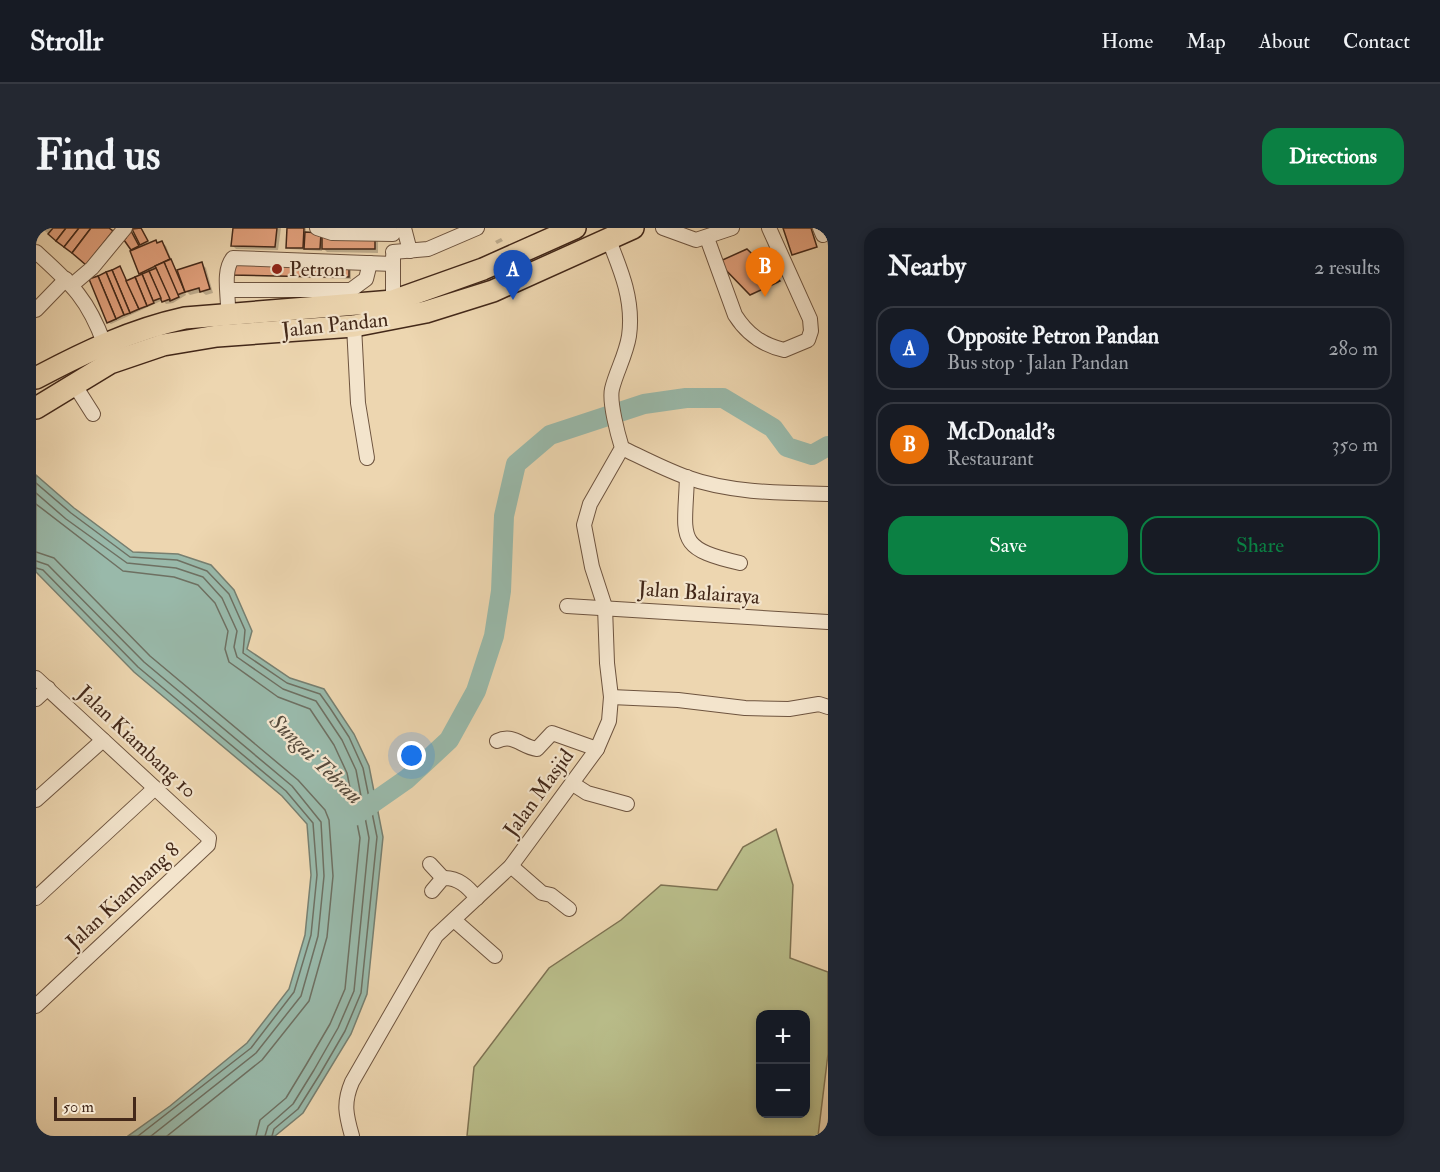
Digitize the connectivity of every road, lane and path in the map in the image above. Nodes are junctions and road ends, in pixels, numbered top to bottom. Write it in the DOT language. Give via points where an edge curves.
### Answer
graph roads {
  1 [pos="125,228"];
  2 [pos="316,228"];
  3 [pos="477,228"];
  4 [pos="575,228"];
  5 [pos="633,228"];
  6 [pos="663,228"];
  7 [pos="732,228"];
  8 [pos="769,228"];
  9 [pos="396,230"];
  10 [pos="608,238"];
  11 [pos="707,238"];
  12 [pos="410,251"];
  13 [pos="36,252"];
  14 [pos="393,258"];
  15 [pos="370,263"];
  16 [pos="69,282"];
  17 [pos="229,290"];
  18 [pos="393,301"];
  19 [pos="36,310"];
  20 [pos="228,313"];
  21 [pos="354,326"];
  22 [pos="104,343"];
  23 [pos="36,378"];
  24 [pos="74,384"];
  25 [pos="36,408"];
  26 [pos="93,414"];
  27 [pos="622,448"];
  28 [pos="367,459"];
  29 [pos="687,477"];
  30 [pos="828,494"];
  31 [pos="740,563"];
  32 [pos="567,606"];
  33 [pos="605,607"];
  34 [pos="828,622"];
  35 [pos="36,678"];
  36 [pos="48,688"];
  37 [pos="611,697"];
  38 [pos="36,699"];
  39 [pos="828,707"];
  40 [pos="103,740"];
  41 [pos="497,741"];
  42 [pos="597,749"];
  43 [pos="573,783"];
  44 [pos="155,788"];
  45 [pos="36,800"];
  46 [pos="627,804"];
  47 [pos="209,838"];
  48 [pos="430,864"];
  49 [pos="512,866"];
  50 [pos="443,878"];
  51 [pos="432,891"];
  52 [pos="36,898"];
  53 [pos="477,898"];
  54 [pos="569,909"];
  55 [pos="454,920"];
  56 [pos="495,956"];
  57 [pos="36,1006"];
  58 [pos="352,1136"];
  1 -- 16 [label="street" via="92,268"];
  2 -- 9 [label="street" via="332,232"];
  3 -- 12 [label="street" via="428,249"];
  4 -- 18 [label="highway, Jalan Pandan" via="465,276"];
  5 -- 10 [label="highway, Jalan Pandan"];
  6 -- 11 [label="street" via="691,239"];
  7 -- 11 [label="street"];
  8 -- 11 [label="street" via="810,319 808,340 784,350 750,335 742,326"];
  9 -- 12 [label="street"];
  9 -- 14 [label="street"];
  10 -- 21 [label="highway, Jalan Pandan" via="462,302"];
  10 -- 27 [label="street" via="627,292 630,316 629,337 611,390"];
  12 -- 14 [label="street"];
  13 -- 16 [label="street"];
  14 -- 15 [label="street"];
  14 -- 18 [label="street"];
  15 -- 17 [label="street" via="366,279 351,290"];
  15 -- 17 [label="street" via="233,258 228,264"];
  16 -- 19 [label="street"];
  16 -- 22 [label="street" via="89,307"];
  17 -- 20 [label="street"];
  18 -- 20 [label="highway, Jalan Pandan"];
  20 -- 22 [label="highway, Jalan Pandan" via="154,325"];
  21 -- 24 [label="highway, Jalan Pandan" via="217,336 163,345 110,363"];
  21 -- 28 [label="street" via="358,403"];
  22 -- 23 [label="highway, Jalan Pandan"];
  24 -- 25 [label="highway, Jalan Pandan"];
  24 -- 26 [label="street"];
  27 -- 29 [label="street"];
  27 -- 33 [label="street, Jalan Masjid" via="585,516 585,534"];
  29 -- 30 [label="street" via="736,488"];
  29 -- 31 [label="street" via="685,535 690,545 708,555"];
  32 -- 33 [label="street, Jalan Balairaya"];
  33 -- 34 [label="street, Jalan Balairaya"];
  33 -- 37 [label="street, Jalan Masjid"];
  35 -- 36 [label="street, Jalan Kiambang 10"];
  36 -- 38 [label="street"];
  36 -- 40 [label="street, Jalan Kiambang 10"];
  37 -- 39 [label="street" via="678,699 745,708 789,709 819,704"];
  37 -- 42 [label="street, Jalan Masjid" via="609,721"];
  40 -- 44 [label="street, Jalan Kiambang 10"];
  40 -- 45 [label="street"];
  41 -- 42 [label="street" via="513,738 537,749 552,733"];
  42 -- 43 [label="street, Jalan Masjid"];
  43 -- 46 [label="street" via="586,793"];
  43 -- 49 [label="street, Jalan Masjid"];
  44 -- 47 [label="street, Jalan Kiambang 10"];
  44 -- 52 [label="street"];
  47 -- 57 [label="street, Jalan Kiambang 8" via="208,845"];
  48 -- 50 [label="street"];
  49 -- 53 [label="street, Jalan Masjid"];
  49 -- 54 [label="street" via="542,893"];
  50 -- 51 [label="street"];
  50 -- 53 [label="street" via="458,881"];
  53 -- 55 [label="street, Jalan Masjid"];
  55 -- 56 [label="street"];
  55 -- 58 [label="street, Jalan Masjid" via="436,936 352,1082 345,1098"];
}
